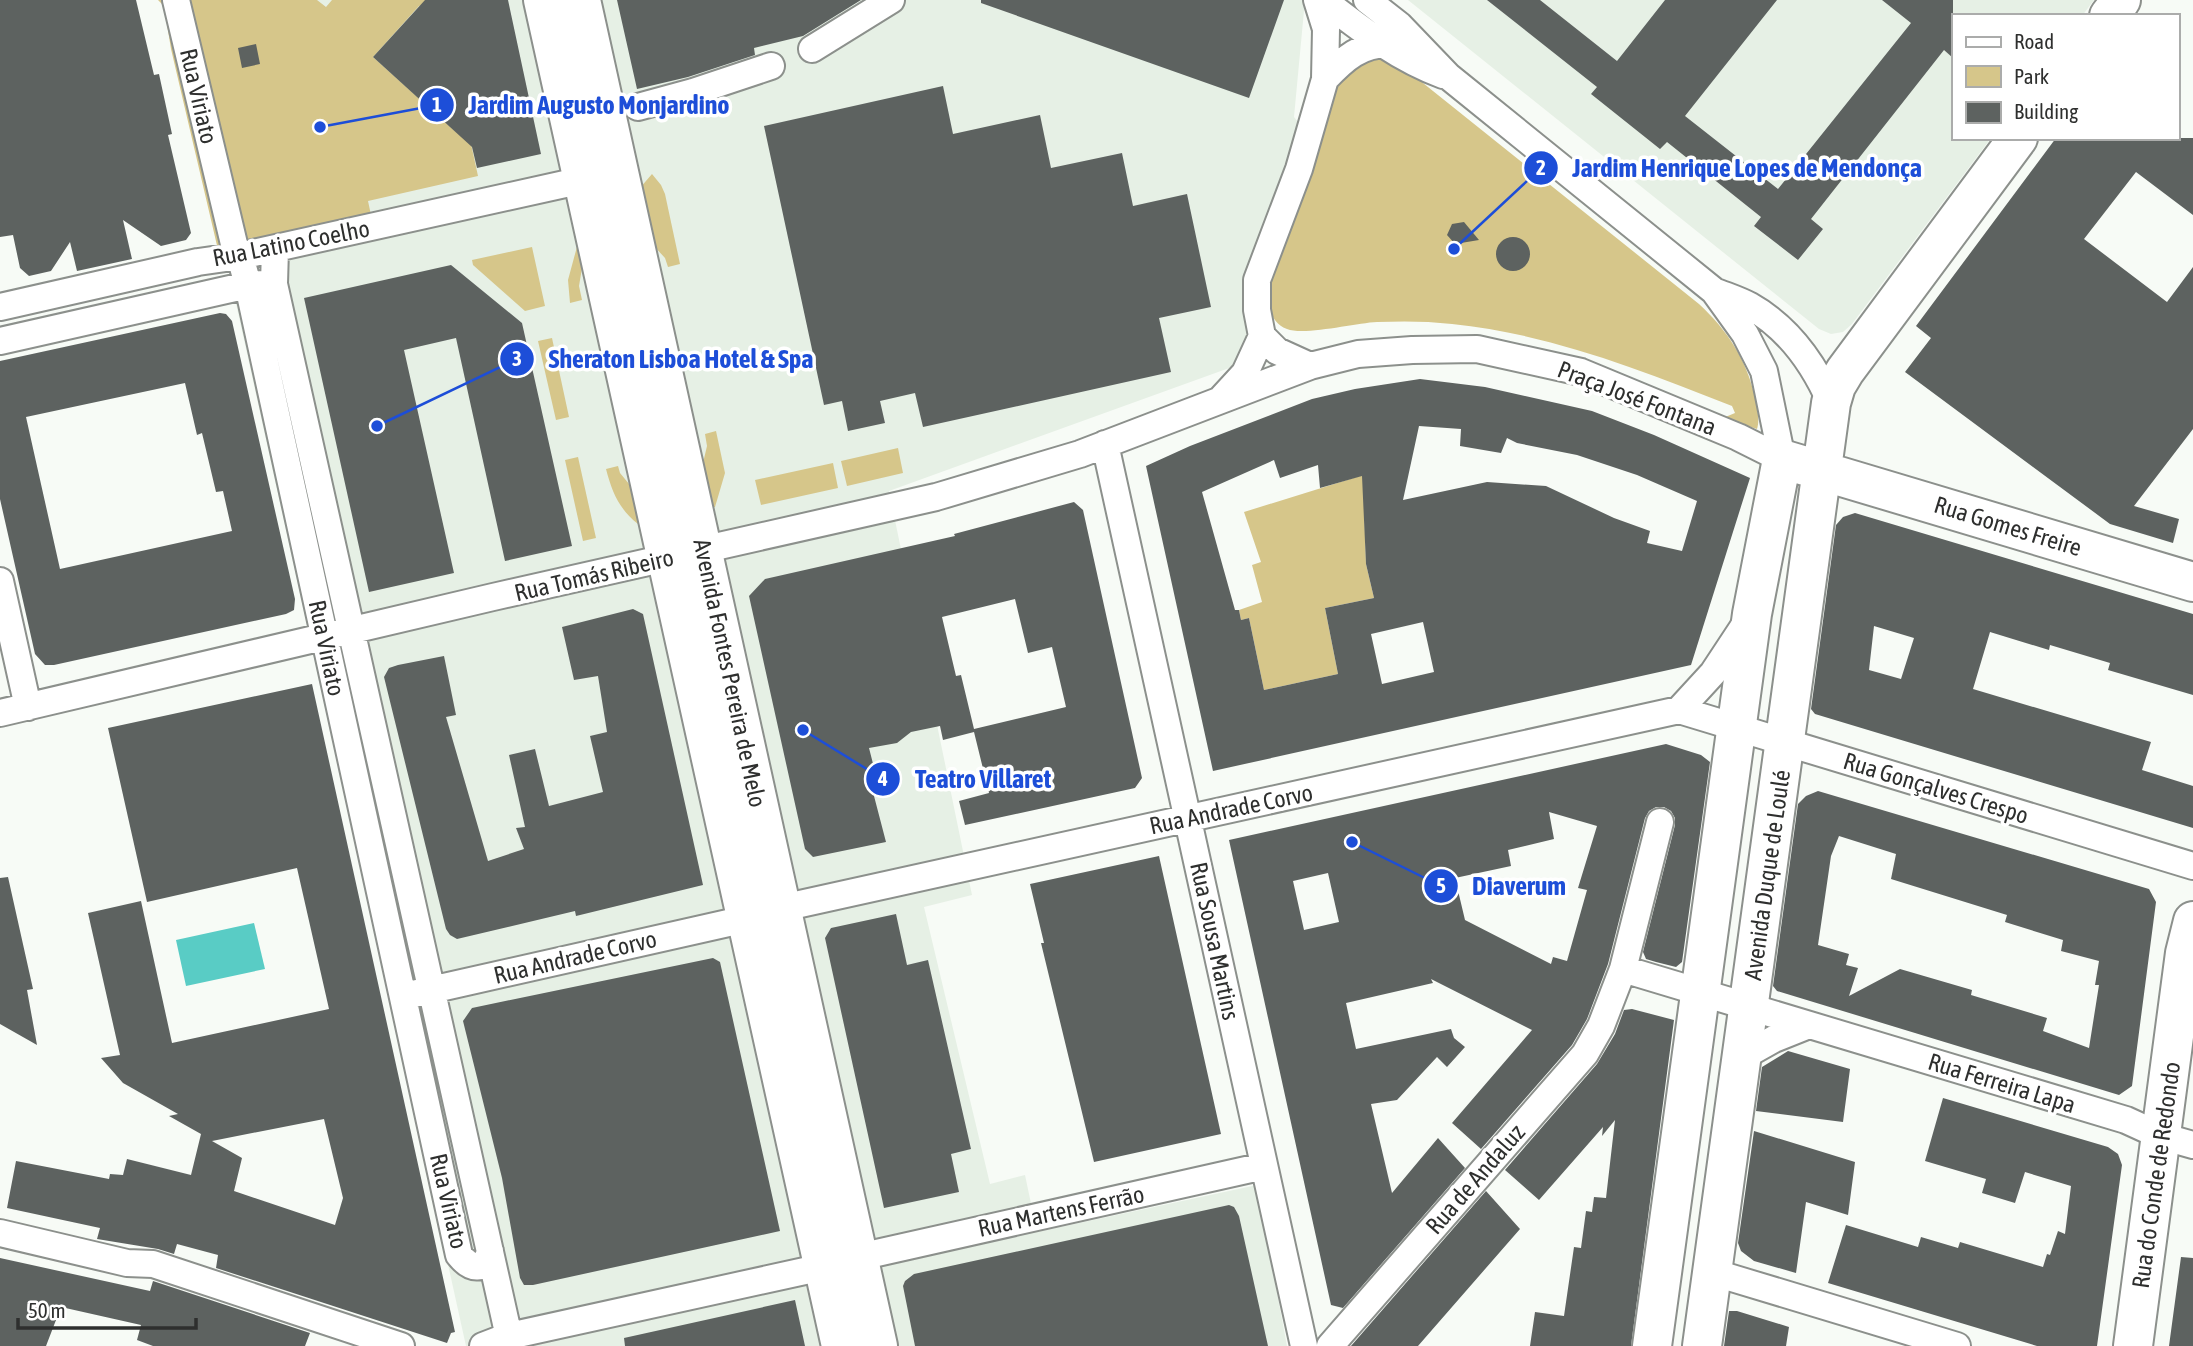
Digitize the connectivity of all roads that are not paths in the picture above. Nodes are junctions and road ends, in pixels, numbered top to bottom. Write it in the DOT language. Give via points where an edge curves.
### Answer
graph roads {
  1 [pos="176,0"];
  2 [pos="543,0"];
  3 [pos="581,0"];
  4 [pos="891,0"];
  5 [pos="1318,0"];
  6 [pos="1323,0"];
  7 [pos="1367,0"];
  8 [pos="1380,44"];
  9 [pos="813,49"];
  10 [pos="771,66"];
  11 [pos="1440,67"];
  12 [pos="1325,79"];
  13 [pos="638,107"];
  14 [pos="2017,140"];
  15 [pos="583,180"];
  16 [pos="275,248"];
  17 [pos="240,256"];
  18 [pos="274,284"];
  19 [pos="248,285"];
  20 [pos="1714,291"];
  21 [pos="0,307"];
  22 [pos="1262,336"];
  23 [pos="0,341"];
  24 [pos="1310,366"];
  25 [pos="1221,399"];
  26 [pos="1831,403"];
  27 [pos="1105,444"];
  28 [pos="1782,459"];
  29 [pos="1822,471"];
  30 [pos="685,554"];
  31 [pos="0,581"];
  32 [pos="2193,582"];
  33 [pos="1752,614"];
  34 [pos="351,631"];
  35 [pos="325,637"];
  36 [pos="28,707"];
  37 [pos="1679,710"];
  38 [pos="0,713"];
  39 [pos="1737,728"];
  40 [pos="1785,742"];
  41 [pos="1188,819"];
  42 [pos="1660,821"];
  43 [pos="2193,866"];
  44 [pos="764,914"];
  45 [pos="2193,921"];
  46 [pos="1623,969"];
  47 [pos="430,990"];
  48 [pos="1700,992"];
  49 [pos="403,996"];
  50 [pos="1749,1007"];
  51 [pos="1810,1025"];
  52 [pos="1742,1057"];
  53 [pos="2177,1140"];
  54 [pos="1264,1167"];
  55 [pos="0,1233"];
  56 [pos="490,1251"];
  57 [pos="841,1262"];
  58 [pos="1712,1272"];
  59 [pos="510,1341"];
  60 [pos="401,1346"];
  61 [pos="483,1346"];
  62 [pos="841,1346"];
  63 [pos="878,1346"];
  64 [pos="1304,1346"];
  65 [pos="1330,1346"];
  66 [pos="1652,1346"];
  67 [pos="1702,1346"];
  68 [pos="1957,1346"];
  69 [pos="2133,1346"];
  1 -- 17 [label="street, Rua Viriato"];
  2 -- 15 [label="street, Avenida Fontes Pereira de Melo"];
  3 -- 30 [label="street, Avenida Fontes Pereira de Melo"];
  4 -- 9 [label="street"];
  5 -- 12 [label="street" via="1326,29"];
  6 -- 8 [label="street"];
  7 -- 11 [label="street"];
  8 -- 11 [label="street" via="1394,44"];
  8 -- 12 [label="street" via="1355,51"];
  10 -- 13 [label="street"];
  11 -- 20 [label="street"];
  12 -- 22 [label="street" via="1257,280"];
  14 -- 26 [label="street, Avenida Duque de Loulé" via="1845,370"];
  15 -- 16 [label="street, Rua Latino Coelho"];
  15 -- 30 [label="street, Avenida Fontes Pereira de Melo"];
  16 -- 17 [label="street, Rua Latino Coelho"];
  16 -- 18 [label="street, Rua Viriato"];
  17 -- 19 [label="street, Rua Viriato"];
  17 -- 21 [label="street, Rua Latino Coelho"];
  18 -- 19 [label="street, Rua Latino Coelho"];
  18 -- 34 [label="street, Rua Viriato"];
  19 -- 23 [label="street, Rua Latino Coelho"];
  19 -- 35 [label="street, Rua Viriato"];
  20 -- 26 [label="street" via="1775,323 1807,357"];
  20 -- 28 [label="street" via="1745,334 1763,371"];
  22 -- 24 [label="street" via="1277,351"];
  22 -- 25 [label="street" via="1245,373"];
  24 -- 25 [label="street, Praça José Fontana"];
  24 -- 28 [label="street, Praça José Fontana" via="1358,354 1477,349 1581,372"];
  25 -- 27 [label="street, Rua Tomás Ribeiro"];
  26 -- 29 [label="street, Avenida Duque de Loulé"];
  27 -- 30 [label="street, Rua Tomás Ribeiro" via="936,496"];
  27 -- 41 [label="street, Rua Sousa Martins"];
  28 -- 29 [label="street, Praça José Fontana"];
  28 -- 33 [label="street, Avenida Duque de Loulé"];
  29 -- 32 [label="street, Rua Gomes Freire"];
  29 -- 40 [label="street, Avenida Duque de Loulé"];
  30 -- 34 [label="street, Rua Tomás Ribeiro"];
  30 -- 44 [label="street, Avenida Fontes Pereira de Melo"];
  31 -- 36 [label="street"];
  33 -- 37 [label="street, Avenida Duque de Loulé" via="1713,673"];
  33 -- 39 [label="street, Avenida Duque de Loulé"];
  34 -- 35 [label="street, Rua Tomás Ribeiro"];
  34 -- 47 [label="street, Rua Viriato"];
  35 -- 36 [label="street, Rua Tomás Ribeiro"];
  35 -- 49 [label="street, Rua Viriato"];
  36 -- 38 [label="street, Rua Tomás Ribeiro"];
  37 -- 39 [label="street, Rua Gonçalves Crespo"];
  37 -- 41 [label="street, Rua Andrade Corvo"];
  39 -- 40 [label="street, Rua Gonçalves Crespo"];
  39 -- 48 [label="street, Avenida Duque de Loulé"];
  40 -- 43 [label="street, Rua Gonçalves Crespo"];
  40 -- 50 [label="street, Avenida Duque de Loulé"];
  41 -- 44 [label="street, Rua Andrade Corvo"];
  41 -- 54 [label="street, Rua Sousa Martins"];
  42 -- 46 [label="street"];
  44 -- 47 [label="street, Rua Andrade Corvo"];
  44 -- 57 [label="street, Avenida Fontes Pereira de Melo"];
  45 -- 53 [label="street, Rua do Conde de Redondo" via="2185,953"];
  46 -- 48 [label="street, Rua Ferreira Lapa"];
  46 -- 65 [label="street, Rua de Andaluz" via="1601,1026 1584,1054"];
  47 -- 49 [label="street, Rua Andrade Corvo"];
  47 -- 56 [label="street, Rua Viriato"];
  48 -- 50 [label="street, Rua Ferreira Lapa"];
  48 -- 66 [label="street, Avenida Duque de Loulé"];
  49 -- 56 [label="street, Rua Viriato" via="459,1255 476,1267"];
  50 -- 51 [label="street, Rua Ferreira Lapa"];
  50 -- 52 [label="street, Avenida Duque de Loulé"];
  51 -- 52 [label="street"];
  51 -- 53 [label="street, Rua Ferreira Lapa" via="2126,1120"];
  52 -- 58 [label="street, Avenida Duque de Loulé"];
  53 -- 69 [label="street, Rua do Conde de Redondo"];
  54 -- 57 [label="street, Rua Martens Ferrão"];
  54 -- 64 [label="street, Rua Sousa Martins"];
  55 -- 60 [label="street" via="127,1264 153,1264"];
  56 -- 59 [label="street, Rua Viriato"];
  57 -- 59 [label="street, Rua Martens Ferrão"];
  57 -- 62 [label="street, Avenida Fontes Pereira de Melo"];
  57 -- 63 [label="street, Avenida Fontes Pereira de Melo"];
  58 -- 67 [label="street, Avenida Duque de Loulé"];
  58 -- 68 [label="street"];
  59 -- 61 [label="street, Rua Martens Ferrão"];
}
